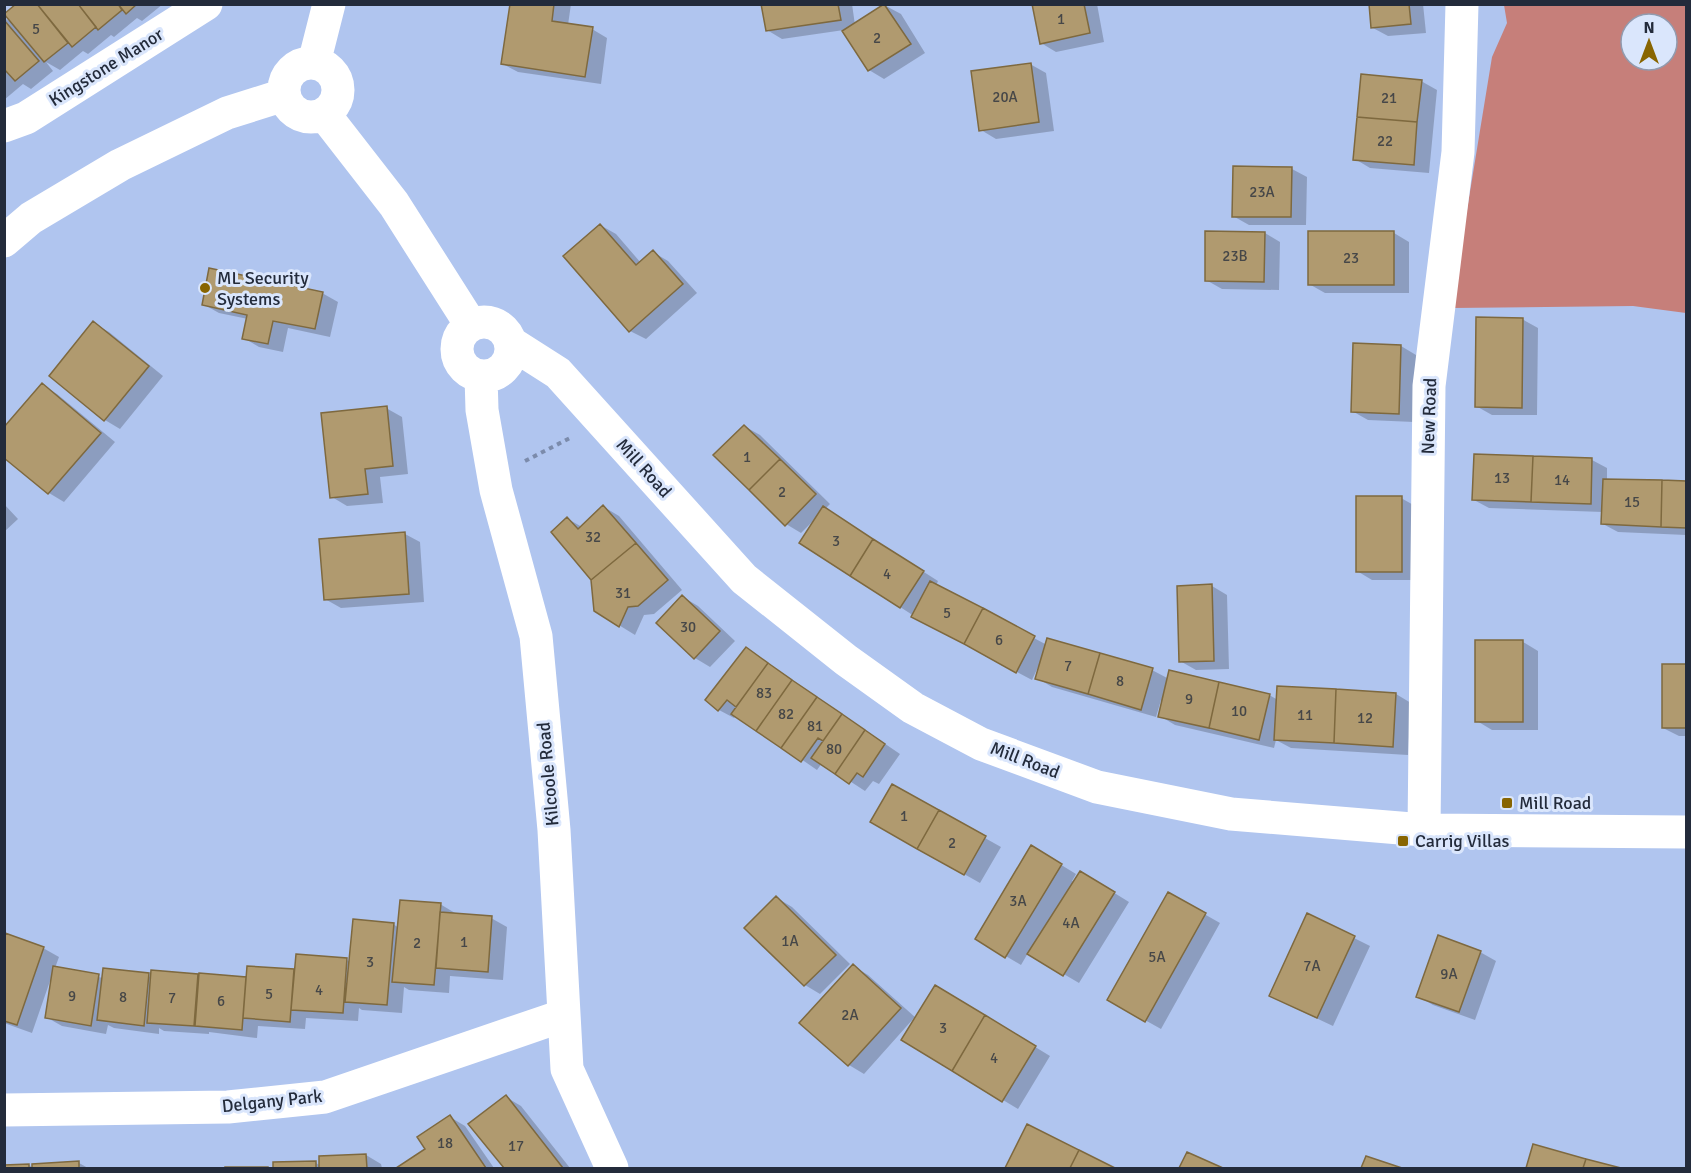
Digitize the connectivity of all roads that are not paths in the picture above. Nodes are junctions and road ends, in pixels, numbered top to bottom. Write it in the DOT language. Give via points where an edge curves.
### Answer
graph roads {
  1 [pos="206,4"];
  2 [pos="329,4"];
  3 [pos="1462,4"];
  4 [pos="314,63"];
  5 [pos="284,95"];
  6 [pos="324,114"];
  7 [pos="4,126"];
  8 [pos="4,241"];
  9 [pos="471,325"];
  10 [pos="511,344"];
  11 [pos="481,376"];
  12 [pos="1424,830"];
  13 [pos="1686,832"];
  14 [pos="562,1016"];
  15 [pos="4,1110"];
  16 [pos="612,1168"];
  1 -- 7 [label="main road, Kingstone Manor" via="26,118"];
  2 -- 4 [label="main road"];
  3 -- 12 [label="main road, New Road" via="1458,152 1429,386"];
  4 -- 5 [label="main road" via="291,71"];
  4 -- 6 [label="main road" via="330,70 338,85 336,101"];
  5 -- 6 [label="main road" via="299,115"];
  5 -- 8 [label="main road" via="227,113 120,165 31,218"];
  6 -- 9 [label="main road" via="394,204"];
  9 -- 10 [label="main road" via="496,324"];
  9 -- 11 [label="main road" via="459,338 457,354 465,369"];
  10 -- 11 [label="main road" via="512,352 504,368"];
  10 -- 12 [label="main road, Mill Road" via="558,373 744,579 913,708 981,744 1097,787 1231,814"];
  11 -- 14 [label="main road, Kilcoole Road" via="482,410 493,477 536,636 554,830"];
  12 -- 13 [label="main road, Mill Road"];
  14 -- 15 [label="main road, Delgany Park" via="325,1097 228,1107"];
  14 -- 16 [label="main road, Kilcoole Road" via="567,1069"];
}
